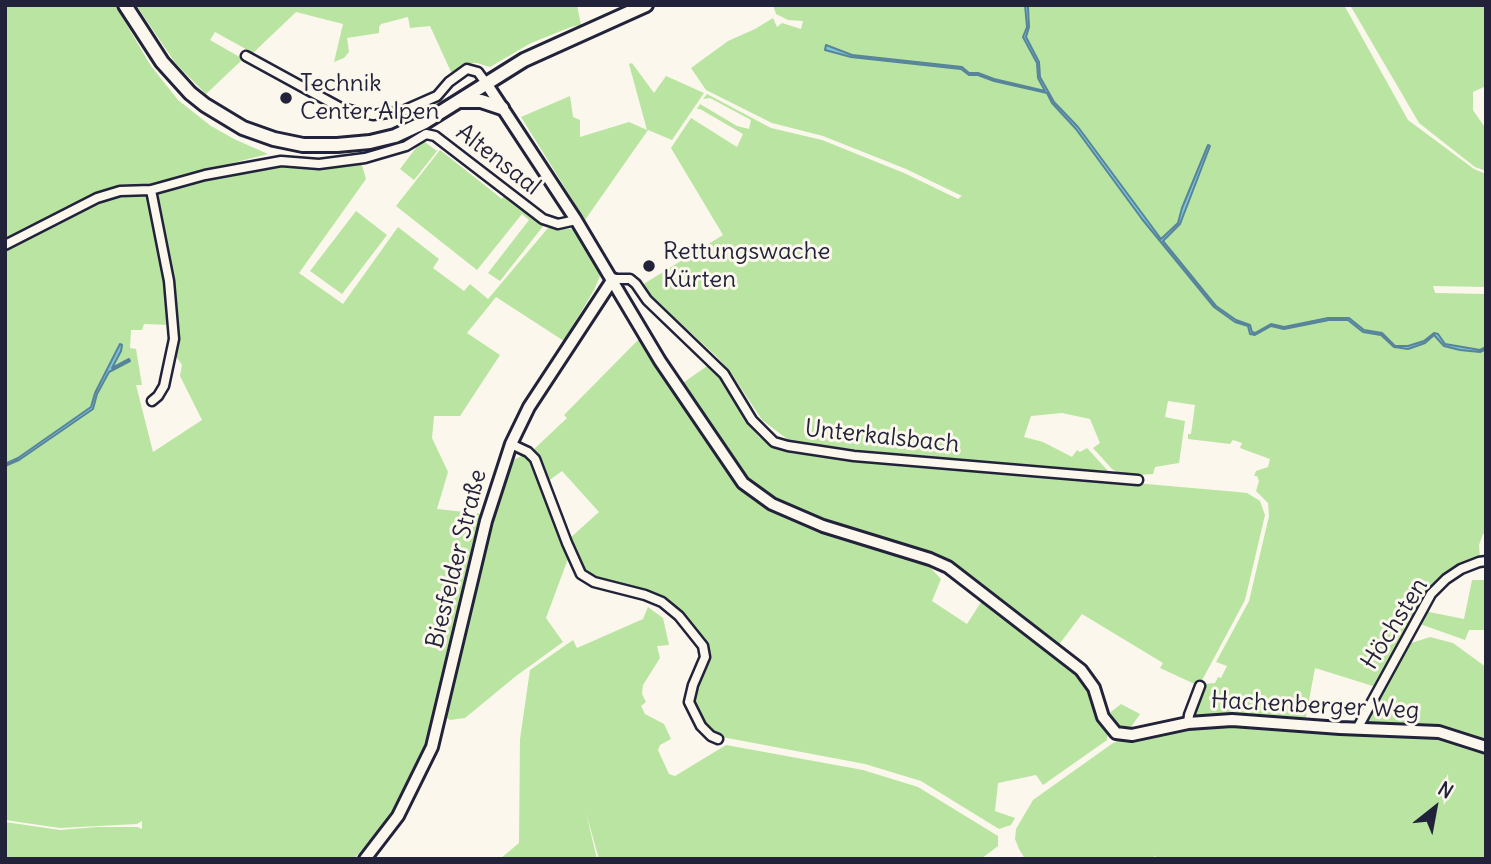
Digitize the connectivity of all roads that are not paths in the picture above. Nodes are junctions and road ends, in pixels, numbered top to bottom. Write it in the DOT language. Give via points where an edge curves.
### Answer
graph roads {
  1 [pos="125,5"];
  2 [pos="646,5"];
  3 [pos="246,56"];
  4 [pos="486,83"];
  5 [pos="458,101"];
  6 [pos="502,108"];
  7 [pos="151,190"];
  8 [pos="576,219"];
  9 [pos="5,245"];
  10 [pos="613,279"];
  11 [pos="152,401"];
  12 [pos="511,444"];
  13 [pos="1138,480"];
  14 [pos="1486,561"];
  15 [pos="1200,686"];
  16 [pos="1188,723"];
  17 [pos="1357,729"];
  18 [pos="718,739"];
  19 [pos="1486,747"];
  20 [pos="365,859"];
  1 -- 5 [label="main road" via="162,62 190,93 243,128 275,139 303,145 370,142 413,128"];
  2 -- 4 [label="main road" via="547,49"];
  3 -- 4 [label="street" via="341,108 373,115 403,111 437,96 467,69 478,72"];
  4 -- 5 [label="main road"];
  4 -- 6 [label="street, Hachenberger Weg"];
  5 -- 6 [label="main road"];
  6 -- 8 [label="street, Hachenberger Weg"];
  7 -- 8 [label="street, Altensaal" via="281,161 319,164 365,158 432,134 543,219 558,225"];
  7 -- 9 [label="street, Altensaal" via="120,191 97,198"];
  7 -- 11 [label="street" via="169,281 174,339 164,386"];
  8 -- 10 [label="street, Hachenberger Weg"];
  10 -- 12 [label="street, Biesfelder Straße" via="535,398"];
  10 -- 13 [label="street, Unterkalsbach" via="630,279 636,284 724,374 752,419 774,442 854,456"];
  10 -- 16 [label="street, Hachenberger Weg" via="660,361 743,483 757,495 823,526 948,567 1081,670 1094,688 1103,717 1116,733 1132,735"];
  12 -- 18 [label="street" via="534,459 581,574 662,603 703,646 705,657 689,702 701,726"];
  12 -- 20 [label="street, Biesfelder Straße" via="486,520 432,747 398,816"];
  14 -- 17 [label="street, Höchsten" via="1461,569 1434,589"];
  15 -- 16 [label="street"];
  16 -- 17 [label="street, Hachenberger Weg" via="1232,720"];
  17 -- 19 [label="street, Hachenberger Weg" via="1438,732"];
}
